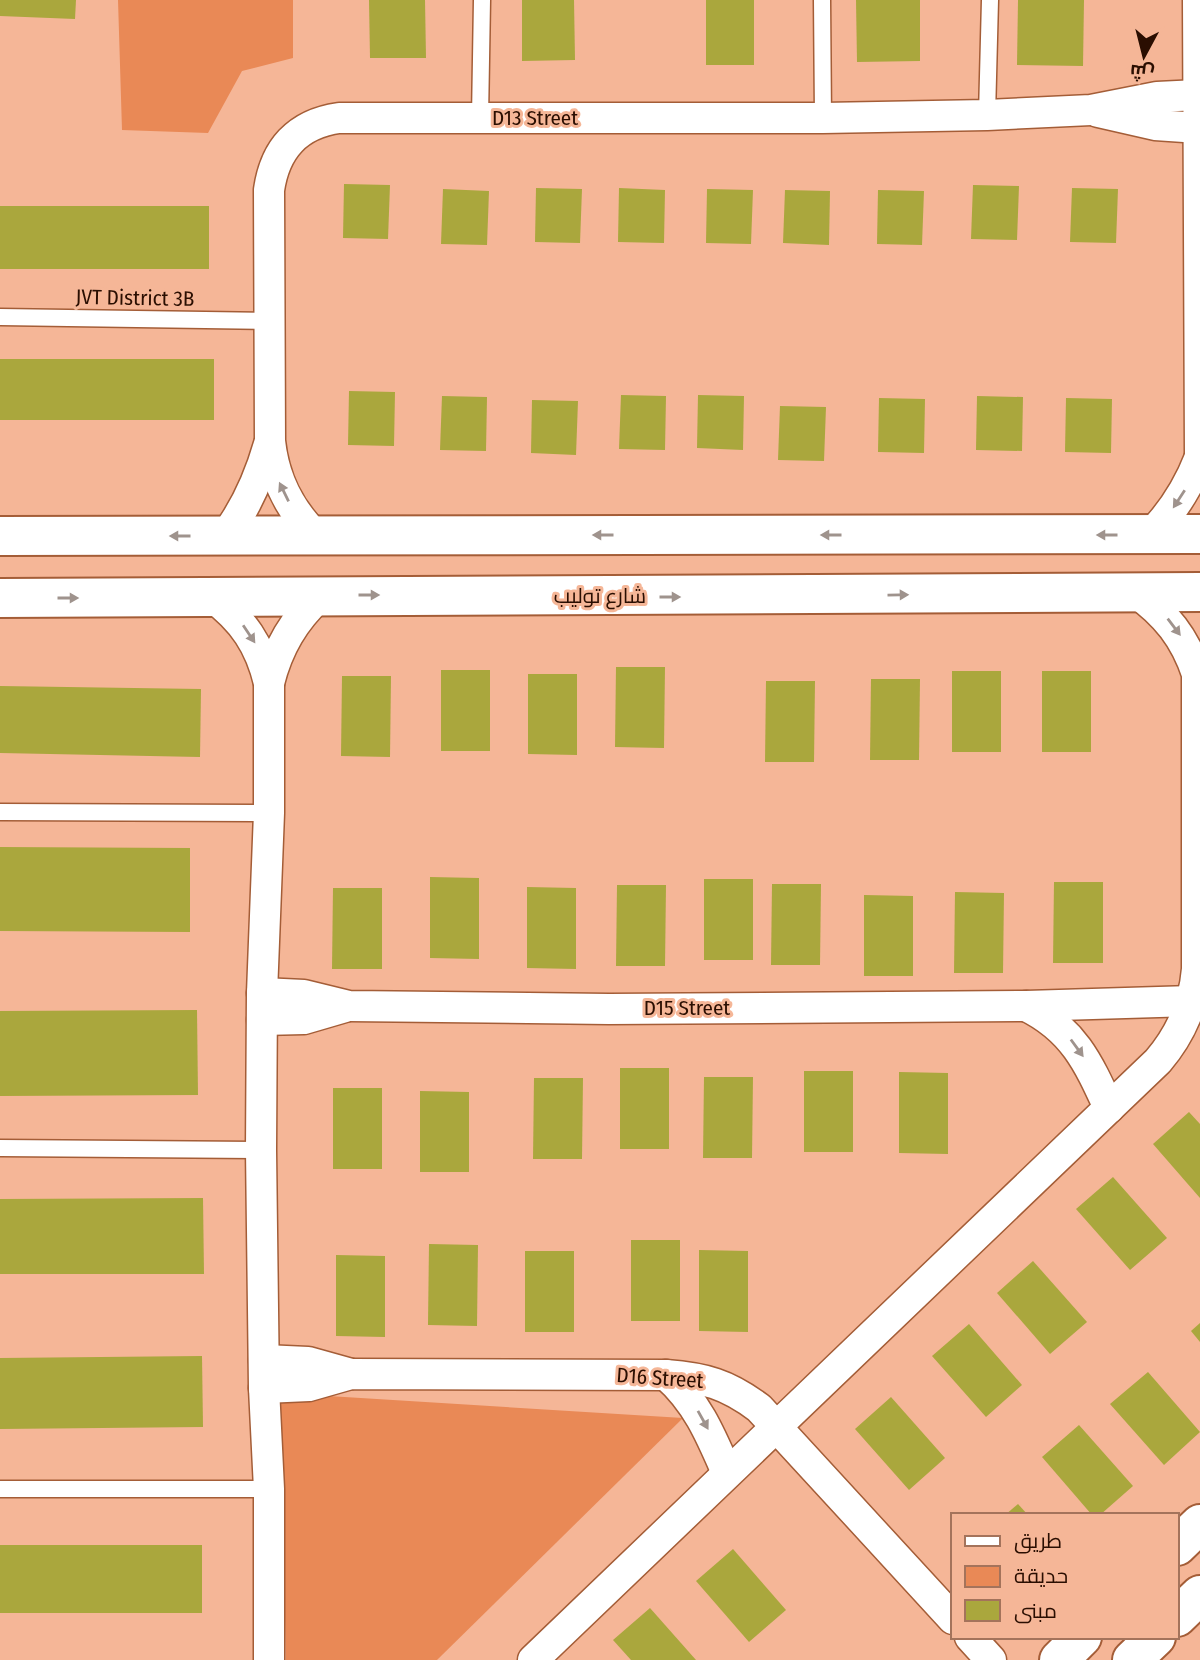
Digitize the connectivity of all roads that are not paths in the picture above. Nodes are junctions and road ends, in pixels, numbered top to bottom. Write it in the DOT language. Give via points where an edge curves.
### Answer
graph roads {
  1 [pos="482,0"];
  2 [pos="822,0"];
  3 [pos="990,0"];
  4 [pos="1198,0"];
  5 [pos="1198,95"];
  6 [pos="1091,110"];
  7 [pos="987,115"];
  8 [pos="480,118"];
  9 [pos="823,118"];
  10 [pos="1199,128"];
  11 [pos="0,317"];
  12 [pos="269,321"];
  13 [pos="270,441"];
  14 [pos="1200,457"];
  15 [pos="1200,534"];
  16 [pos="1150,535"];
  17 [pos="0,536"];
  18 [pos="225,536"];
  19 [pos="316,536"];
  20 [pos="1135,592"];
  21 [pos="1200,592"];
  22 [pos="321,595"];
  23 [pos="212,597"];
  24 [pos="0,598"];
  25 [pos="1199,670"];
  26 [pos="269,683"];
  27 [pos="0,812"];
  28 [pos="269,813"];
  29 [pos="1192,1001"];
  30 [pos="1026,1006"];
  31 [pos="262,1007"];
  32 [pos="1109,1108"];
  33 [pos="0,1148"];
  34 [pos="261,1150"];
  35 [pos="264,1374"];
  36 [pos="666,1375"];
  37 [pos="777,1426"];
  38 [pos="727,1473"];
  39 [pos="0,1489"];
  40 [pos="269,1489"];
  41 [pos="1200,1524"];
  42 [pos="1179,1544"];
  43 [pos="1200,1595"];
  44 [pos="1179,1615"];
  45 [pos="951,1617"];
  46 [pos="972,1639"];
  47 [pos="1080,1639"];
  48 [pos="1154,1639"];
  49 [pos="269,1660"];
  50 [pos="533,1660"];
  51 [pos="991,1660"];
  52 [pos="1059,1660"];
  53 [pos="1132,1660"];
  1 -- 8 [label="lane"];
  2 -- 9 [label="lane"];
  3 -- 7 [label="lane"];
  4 -- 5 [label="street"];
  5 -- 6 [label="street, D13 Street" via="1147,98"];
  5 -- 10 [label="street"];
  6 -- 7 [label="street, D13 Street"];
  6 -- 10 [label="street, D13 Street" via="1155,125"];
  7 -- 9 [label="street, D13 Street"];
  8 -- 9 [label="street, D13 Street"];
  8 -- 12 [label="street, D13 Street" via="332,119 312,124 288,143 278,157 269,190"];
  10 -- 14 [label="street"];
  11 -- 12 [label="lane, JVT District 3B"];
  12 -- 13 [label="street, D13 Street"];
  13 -- 18 [label="street, D13 Street" via="248,501"];
  19 -- 13 [label="street, D13 Street, one-way" via="284,492"];
  14 -- 16 [label="street, one-way" via="1180,499"];
  15 -- 16 [label="street"];
  16 -- 19 [label="street, one-way"];
  18 -- 17 [label="street, one-way"];
  18 -- 19 [label="street"];
  20 -- 21 [label="street, شارع توليب"];
  22 -- 20 [label="street, شارع توليب, one-way"];
  20 -- 25 [label="street, one-way" via="1180,635"];
  22 -- 23 [label="street, شارع توليب"];
  22 -- 26 [label="street" via="282,644"];
  24 -- 23 [label="street, شارع توليب, one-way"];
  23 -- 26 [label="street, one-way" via="250,634"];
  25 -- 29 [label="street" via="1197,969"];
  26 -- 28 [label="street"];
  27 -- 28 [label="lane"];
  28 -- 31 [label="street"];
  29 -- 30 [label="street, D15 Street"];
  29 -- 32 [label="street" via="1169,1048"];
  30 -- 31 [label="street, D15 Street" via="349,1006 304,1019"];
  30 -- 32 [label="street, one-way" via="1047,1016 1080,1050"];
  31 -- 34 [label="street"];
  32 -- 37 [label="street"];
  33 -- 34 [label="lane"];
  34 -- 35 [label="street"];
  35 -- 36 [label="street, D16 Street" via="308,1362 351,1374"];
  35 -- 40 [label="street"];
  36 -- 37 [label="street, D16 Street" via="727,1387"];
  36 -- 38 [label="street, one-way" via="703,1420"];
  37 -- 38 [label="street"];
  37 -- 45 [label="street, D16 Street"];
  38 -- 50 [label="street"];
  39 -- 40 [label="lane"];
  40 -- 49 [label="street"];
  41 -- 42 [label="street"];
  43 -- 44 [label="street"];
  46 -- 51 [label="street"];
  47 -- 52 [label="street"];
  48 -- 53 [label="street"];
}
